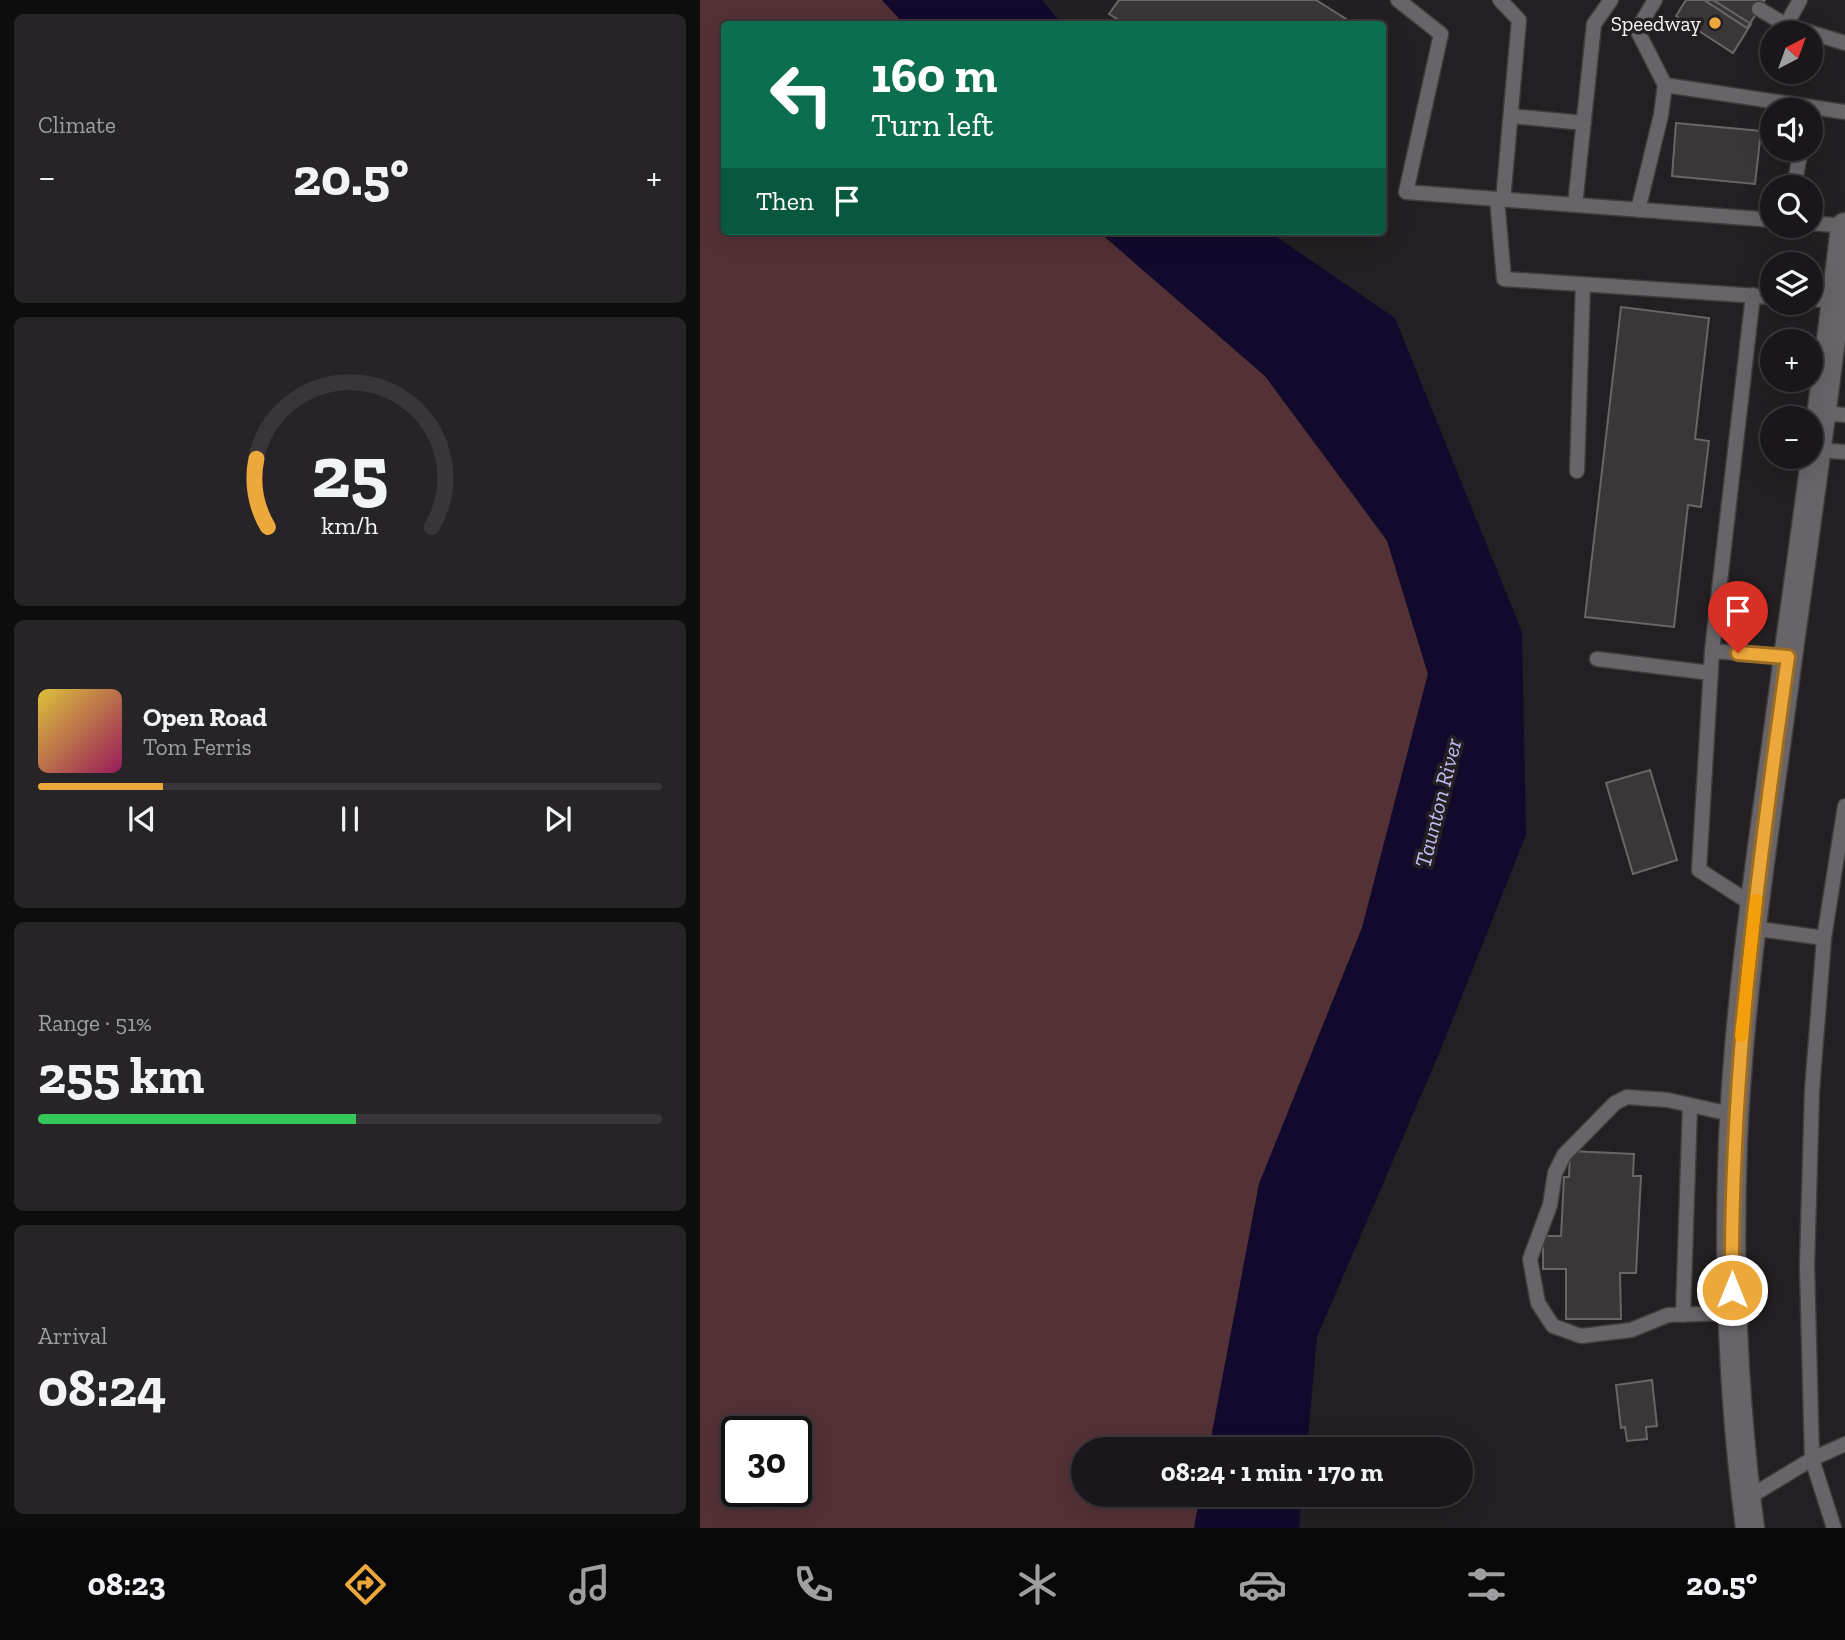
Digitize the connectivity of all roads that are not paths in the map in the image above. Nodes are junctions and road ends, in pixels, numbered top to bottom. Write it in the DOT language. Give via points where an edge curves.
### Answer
graph roads {
  1 [pos="1398,0"];
  2 [pos="1500,0"];
  3 [pos="1611,0"];
  4 [pos="1655,0"];
  5 [pos="1800,0"];
  6 [pos="1759,9"];
  7 [pos="1779,21"];
  8 [pos="1788,21"];
  9 [pos="1824,37"];
  10 [pos="1845,43"];
  11 [pos="1665,85"];
  12 [pos="1760,100"];
  13 [pos="1823,110"];
  14 [pos="1845,112"];
  15 [pos="1510,116"];
  16 [pos="1584,123"];
  17 [pos="1500,199"];
  18 [pos="1575,205"];
  19 [pos="1638,210"];
  20 [pos="1760,219"];
  21 [pos="1823,224"];
  22 [pos="1845,226"];
  23 [pos="1583,284"];
  24 [pos="1753,295"];
  25 [pos="1760,296"];
  26 [pos="1824,300"];
  27 [pos="1834,414"];
  28 [pos="1831,451"];
  29 [pos="1577,471"];
  30 [pos="1712,650"];
  31 [pos="1788,657"];
  32 [pos="1597,659"];
  33 [pos="1711,673"];
  34 [pos="1845,806"];
  35 [pos="1754,917"];
  36 [pos="1824,938"];
  37 [pos="1690,1105"];
  38 [pos="1735,1115"];
  39 [pos="1732,1313"];
  40 [pos="1683,1315"];
  41 [pos="1845,1444"];
  42 [pos="1812,1458"];
  43 [pos="1746,1499"];
  44 [pos="1750,1528"];
  45 [pos="1834,1528"];
  1 -- 17 [label="lane" via="1441,34 1406,192"];
  2 -- 15 [label="lane" via="1519,20"];
  3 -- 16 [label="lane" via="1594,24"];
  4 -- 11 [label="lane" via="1637,30"];
  5 -- 8 [label="lane"];
  6 -- 7 [label="lane"];
  9 -- 10 [label="lane"];
  11 -- 12 [label="lane"];
  11 -- 19 [label="lane"];
  13 -- 14 [label="lane"];
  15 -- 16 [label="lane"];
  15 -- 17 [label="lane"];
  16 -- 18 [label="lane"];
  17 -- 18 [label="lane"];
  17 -- 23 [label="lane" via="1504,279"];
  18 -- 19 [label="lane"];
  19 -- 20 [label="lane"];
  21 -- 22 [label="lane"];
  22 -- 26 [label="street"];
  23 -- 24 [label="lane"];
  23 -- 29 [label="lane"];
  24 -- 25 [label="lane"];
  24 -- 30 [label="lane"];
  26 -- 27 [label="street"];
  27 -- 28 [label="street"];
  28 -- 31 [label="street"];
  30 -- 31 [label="lane"];
  30 -- 33 [label="lane"];
  31 -- 35 [label="street"];
  32 -- 33 [label="lane"];
  33 -- 35 [label="lane" via="1699,870"];
  34 -- 36 [label="lane"];
  35 -- 36 [label="lane"];
  35 -- 38 [label="street"];
  36 -- 42 [label="lane" via="1812,1091 1807,1257"];
  37 -- 38 [label="lane"];
  37 -- 40 [label="lane"];
  37 -- 40 [label="lane" via="1628,1097 1615,1103 1564,1155 1530,1259 1538,1303 1553,1326 1581,1336 1631,1330 1668,1315"];
  38 -- 39 [label="street"];
  39 -- 40 [label="lane"];
  39 -- 43 [label="street"];
  41 -- 42 [label="lane"];
  42 -- 43 [label="lane"];
  42 -- 45 [label="lane"];
  43 -- 44 [label="street"];
}
